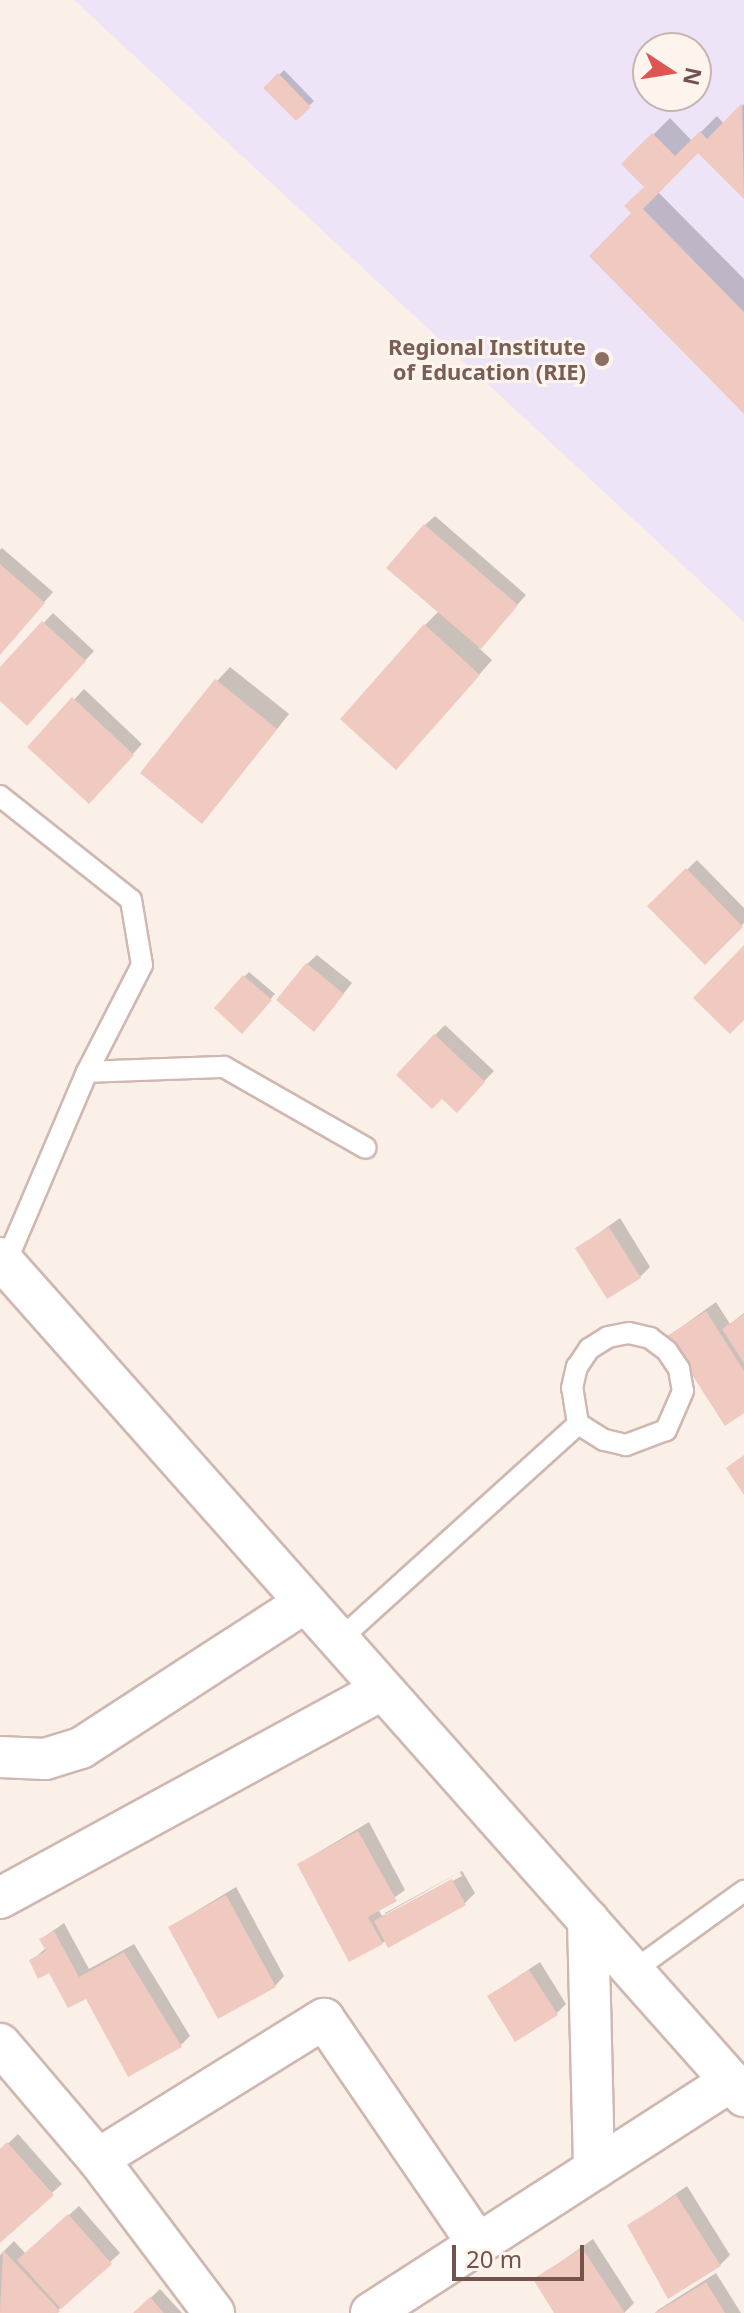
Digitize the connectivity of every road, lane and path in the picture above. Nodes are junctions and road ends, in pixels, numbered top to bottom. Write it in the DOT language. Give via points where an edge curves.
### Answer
graph roads {
  1 [pos="0,796"];
  2 [pos="87,1072"];
  3 [pos="366,1148"];
  4 [pos="2,1261"];
  5 [pos="578,1424"];
  6 [pos="303,1604"];
  7 [pos="337,1642"];
  8 [pos="379,1691"];
  9 [pos="0,1757"];
  10 [pos="744,1891"];
  11 [pos="0,1898"];
  12 [pos="588,1920"];
  13 [pos="633,1971"];
  14 [pos="0,2044"];
  15 [pos="738,2088"];
  16 [pos="98,2159"];
  17 [pos="594,2169"];
  18 [pos="478,2244"];
  19 [pos="214,2313"];
  20 [pos="371,2313"];
  1 -- 2 [label="lane" via="131,900 142,965"];
  2 -- 3 [label="lane" via="224,1067"];
  2 -- 4 [label="lane"];
  4 -- 6 [label="street"];
  5 -- 5 [label="lane" via="572,1388 589,1349 629,1333 650,1338 667,1351 679,1369 683,1391 666,1430 626,1445 604,1440"];
  5 -- 7 [label="lane"];
  6 -- 7 [label="street"];
  6 -- 9 [label="street" via="81,1748 45,1759"];
  7 -- 8 [label="street"];
  8 -- 11 [label="street"];
  8 -- 12 [label="street"];
  10 -- 13 [label="lane"];
  12 -- 13 [label="street"];
  12 -- 17 [label="street"];
  13 -- 15 [label="street"];
  14 -- 16 [label="street"];
  15 -- 17 [label="street"];
  16 -- 18 [label="street" via="324,2019"];
  16 -- 19 [label="street"];
  17 -- 18 [label="street"];
  18 -- 20 [label="street"];
}
